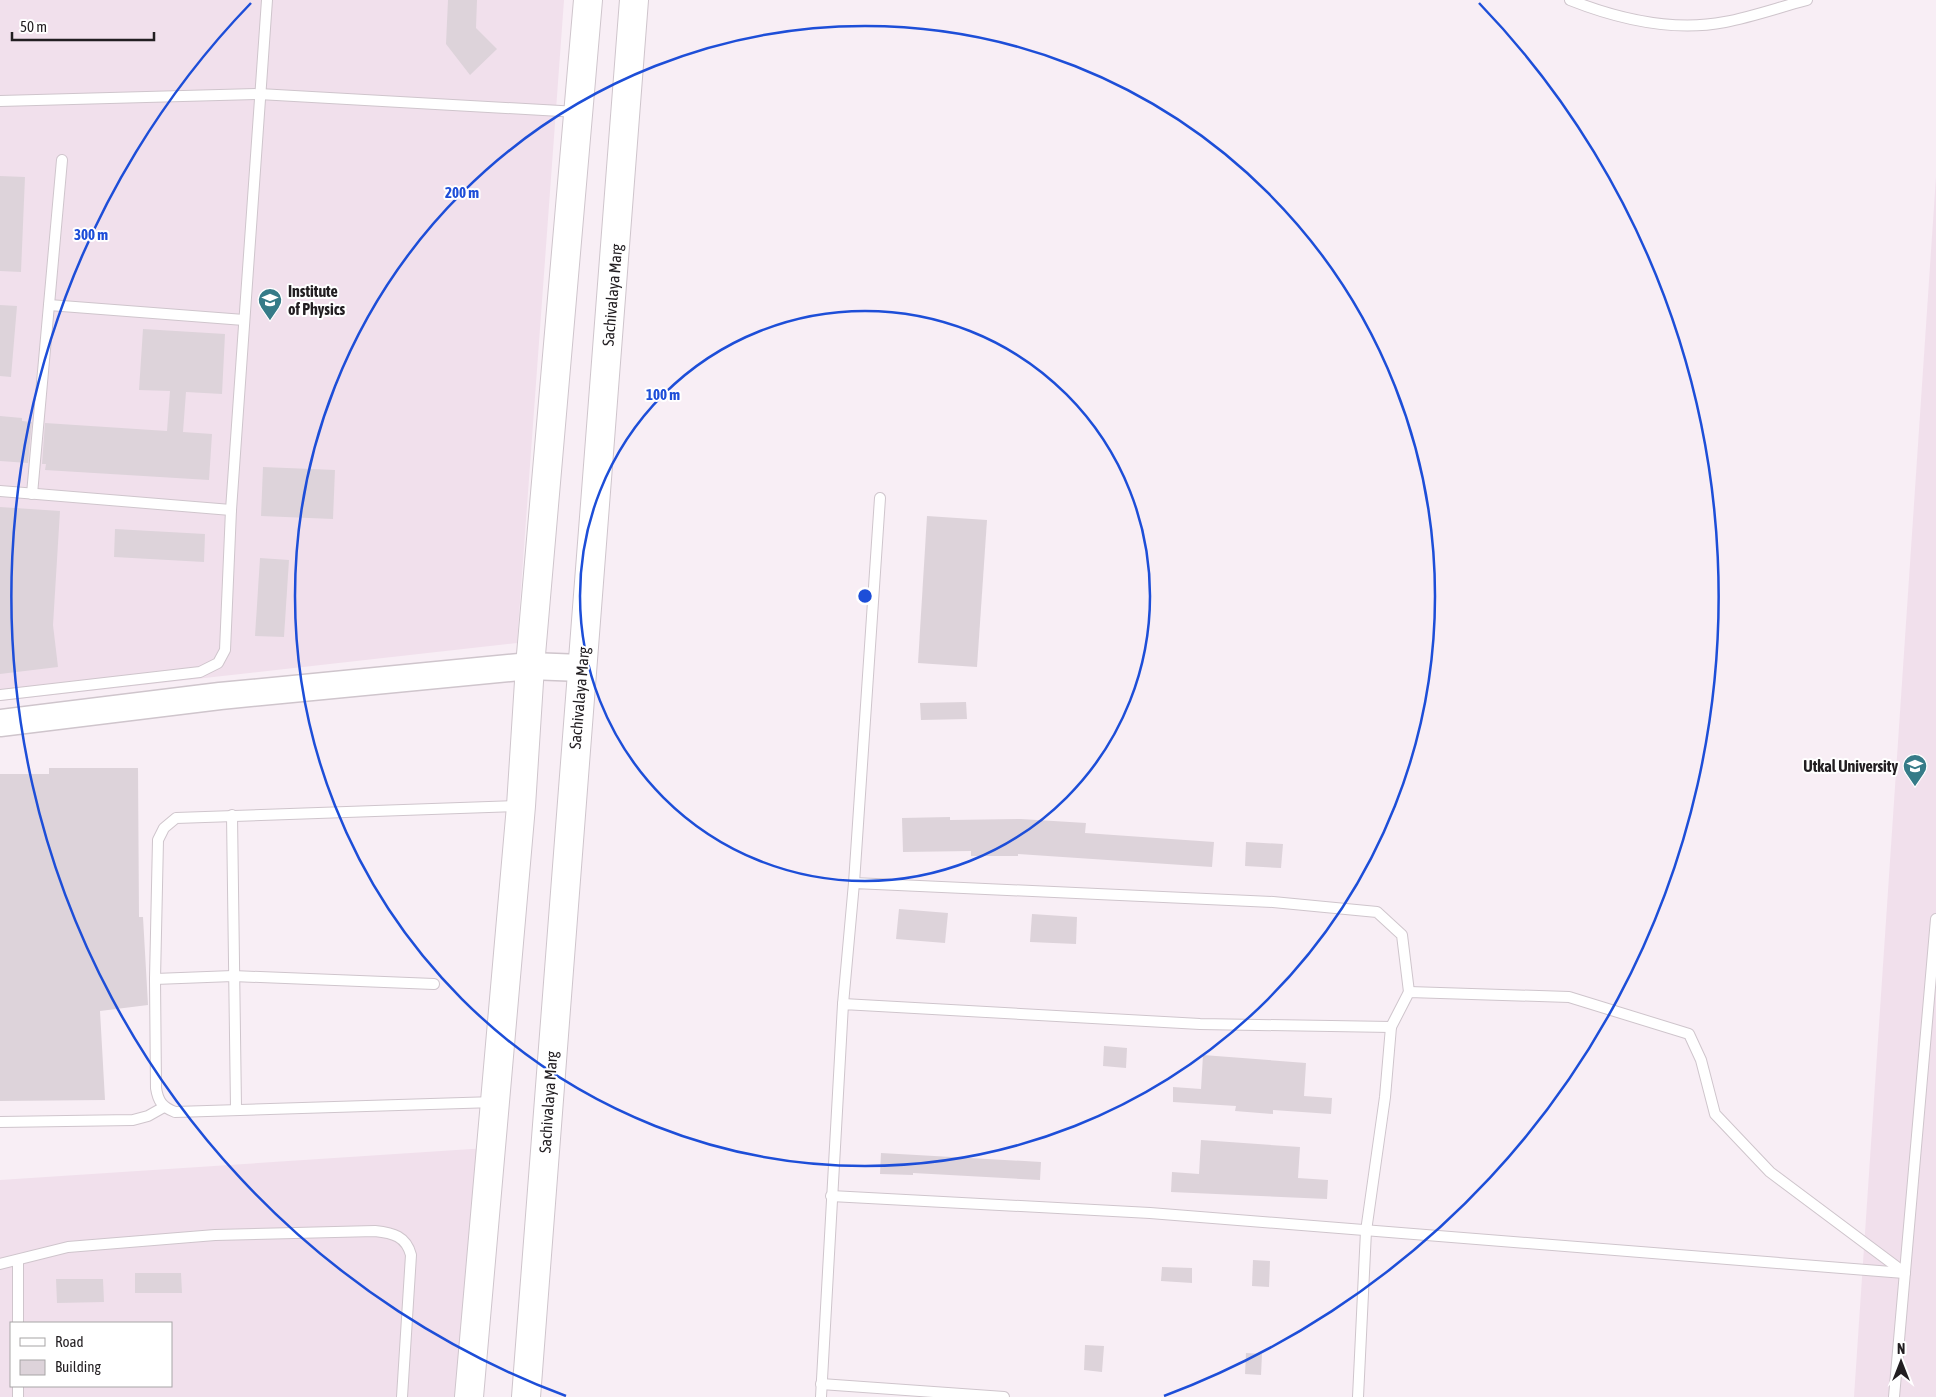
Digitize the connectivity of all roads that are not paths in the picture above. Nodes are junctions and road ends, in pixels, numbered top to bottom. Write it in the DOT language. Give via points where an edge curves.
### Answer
graph roads {
  1 [pos="267,0"];
  2 [pos="588,0"];
  3 [pos="634,0"];
  4 [pos="1570,0"];
  5 [pos="1807,0"];
  6 [pos="259,94"];
  7 [pos="0,101"];
  8 [pos="578,112"];
  9 [pos="62,160"];
  10 [pos="49,306"];
  11 [pos="244,320"];
  12 [pos="0,492"];
  13 [pos="32,494"];
  14 [pos="880,498"];
  15 [pos="231,510"];
  16 [pos="530,666"];
  17 [pos="582,668"];
  18 [pos="0,695"];
  19 [pos="0,724"];
  20 [pos="521,806"];
  21 [pos="232,815"];
  22 [pos="854,883"];
  23 [pos="1936,919"];
  24 [pos="234,976"];
  25 [pos="155,979"];
  26 [pos="434,984"];
  27 [pos="1409,992"];
  28 [pos="843,1004"];
  29 [pos="1391,1027"];
  30 [pos="495,1102"];
  31 [pos="164,1107"];
  32 [pos="236,1108"];
  33 [pos="0,1122"];
  34 [pos="831,1196"];
  35 [pos="1366,1231"];
  36 [pos="18,1260"];
  37 [pos="0,1264"];
  38 [pos="1905,1273"];
  39 [pos="18,1322"];
  40 [pos="821,1384"];
  41 [pos="402,1397"];
  42 [pos="469,1397"];
  43 [pos="526,1397"];
  44 [pos="821,1397"];
  45 [pos="1004,1397"];
  46 [pos="1358,1397"];
  47 [pos="1894,1397"];
  1 -- 6 [label="lane"];
  2 -- 8 [label="main road"];
  3 -- 17 [label="main road, Sachivalaya Marg"];
  4 -- 5 [label="lane" via="1602,12 1663,25 1723,22"];
  6 -- 7 [label="lane"];
  6 -- 8 [label="lane"];
  6 -- 11 [label="lane"];
  8 -- 16 [label="main road"];
  9 -- 10 [label="lane"];
  10 -- 11 [label="lane"];
  10 -- 13 [label="lane"];
  11 -- 15 [label="lane"];
  12 -- 13 [label="lane"];
  13 -- 15 [label="lane"];
  14 -- 22 [label="lane"];
  15 -- 18 [label="lane" via="224,650 218,663 200,672 181,675"];
  16 -- 17 [label="street"];
  16 -- 19 [label="street" via="220,696"];
  16 -- 20 [label="main road"];
  17 -- 43 [label="main road, Sachivalaya Marg"];
  20 -- 21 [label="lane"];
  20 -- 30 [label="main road"];
  21 -- 24 [label="lane"];
  21 -- 25 [label="lane" via="176,818 164,828 158,840"];
  22 -- 27 [label="lane" via="1273,902 1377,912 1402,935"];
  22 -- 28 [label="lane"];
  23 -- 38 [label="lane"];
  24 -- 25 [label="lane"];
  24 -- 26 [label="lane"];
  24 -- 32 [label="lane"];
  25 -- 31 [label="lane" via="156,1088"];
  27 -- 29 [label="lane"];
  27 -- 38 [label="lane" via="1569,997 1689,1034 1701,1060 1715,1114 1770,1172"];
  28 -- 29 [label="lane" via="1190,1023"];
  28 -- 34 [label="lane"];
  29 -- 35 [label="lane" via="1385,1097"];
  30 -- 32 [label="lane"];
  30 -- 42 [label="main road"];
  31 -- 32 [label="lane" via="174,1112"];
  31 -- 33 [label="lane" via="133,1120"];
  34 -- 35 [label="lane" via="1150,1213"];
  34 -- 40 [label="lane"];
  35 -- 38 [label="lane"];
  35 -- 46 [label="lane"];
  36 -- 37 [label="lane"];
  36 -- 39 [label="lane"];
  36 -- 41 [label="lane" via="68,1247 215,1235 390,1232 409,1245 411,1255"];
  38 -- 47 [label="lane"];
  40 -- 44 [label="lane"];
  40 -- 45 [label="lane"];
}
